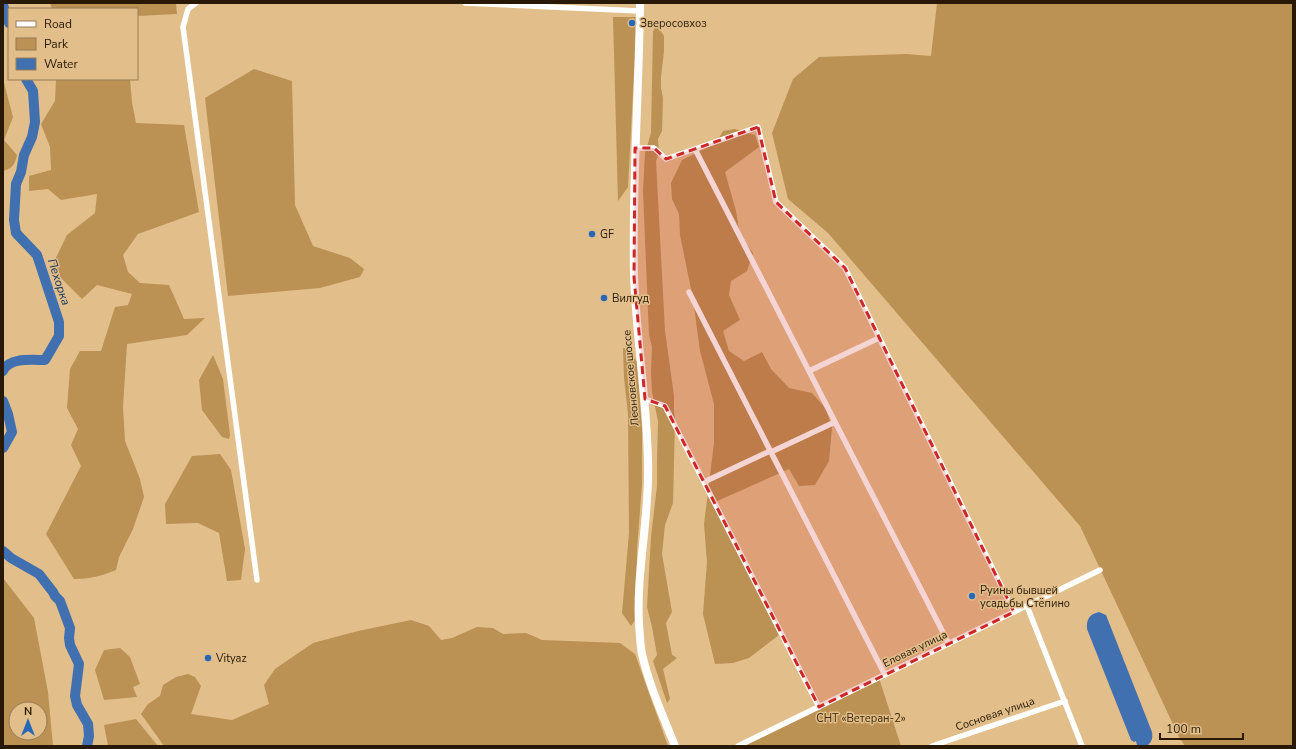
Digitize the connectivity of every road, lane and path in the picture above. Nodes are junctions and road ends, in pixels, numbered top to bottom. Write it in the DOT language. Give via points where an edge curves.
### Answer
graph roads {
  1 [pos="196,3"];
  2 [pos="465,3"];
  3 [pos="640,7"];
  4 [pos="635,148"];
  5 [pos="695,149"];
  6 [pos="689,292"];
  7 [pos="879,338"];
  8 [pos="809,371"];
  9 [pos="645,399"];
  10 [pos="835,422"];
  11 [pos="770,452"];
  12 [pos="704,482"];
  13 [pos="1100,570"];
  14 [pos="258,580"];
  15 [pos="1026,606"];
  16 [pos="1014,612"];
  17 [pos="949,644"];
  18 [pos="885,675"];
  19 [pos="1065,701"];
  20 [pos="818,707"];
  21 [pos="675,746"];
  22 [pos="738,746"];
  23 [pos="932,746"];
  24 [pos="1082,746"];
  1 -- 14 [label="street" via="188,9 183,27"];
  2 -- 3 [label="street"];
  3 -- 4 [label="main road, Леоновское шоссе"];
  4 -- 5 [label="street" via="654,148 666,159"];
  4 -- 9 [label="main road, Леоновское шоссе" via="634,278"];
  5 -- 7 [label="street" via="758,127 776,202 845,268"];
  5 -- 8 [label="street"];
  6 -- 11 [label="street"];
  7 -- 8 [label="street"];
  7 -- 16 [label="street"];
  8 -- 10 [label="street"];
  9 -- 12 [label="street" via="665,406"];
  9 -- 21 [label="main road, Леоновское шоссе" via="648,487 639,587 640,641 648,675"];
  10 -- 11 [label="street"];
  10 -- 17 [label="street"];
  11 -- 12 [label="street"];
  11 -- 18 [label="street"];
  12 -- 20 [label="street"];
  13 -- 15 [label="street, Еловая улица"];
  15 -- 16 [label="street, Еловая улица"];
  15 -- 19 [label="street"];
  16 -- 17 [label="street, Еловая улица"];
  17 -- 18 [label="street, Еловая улица"];
  18 -- 20 [label="street, Еловая улица"];
  19 -- 23 [label="street, Сосновая улица"];
  19 -- 24 [label="street"];
  20 -- 22 [label="street, Еловая улица"];
}
